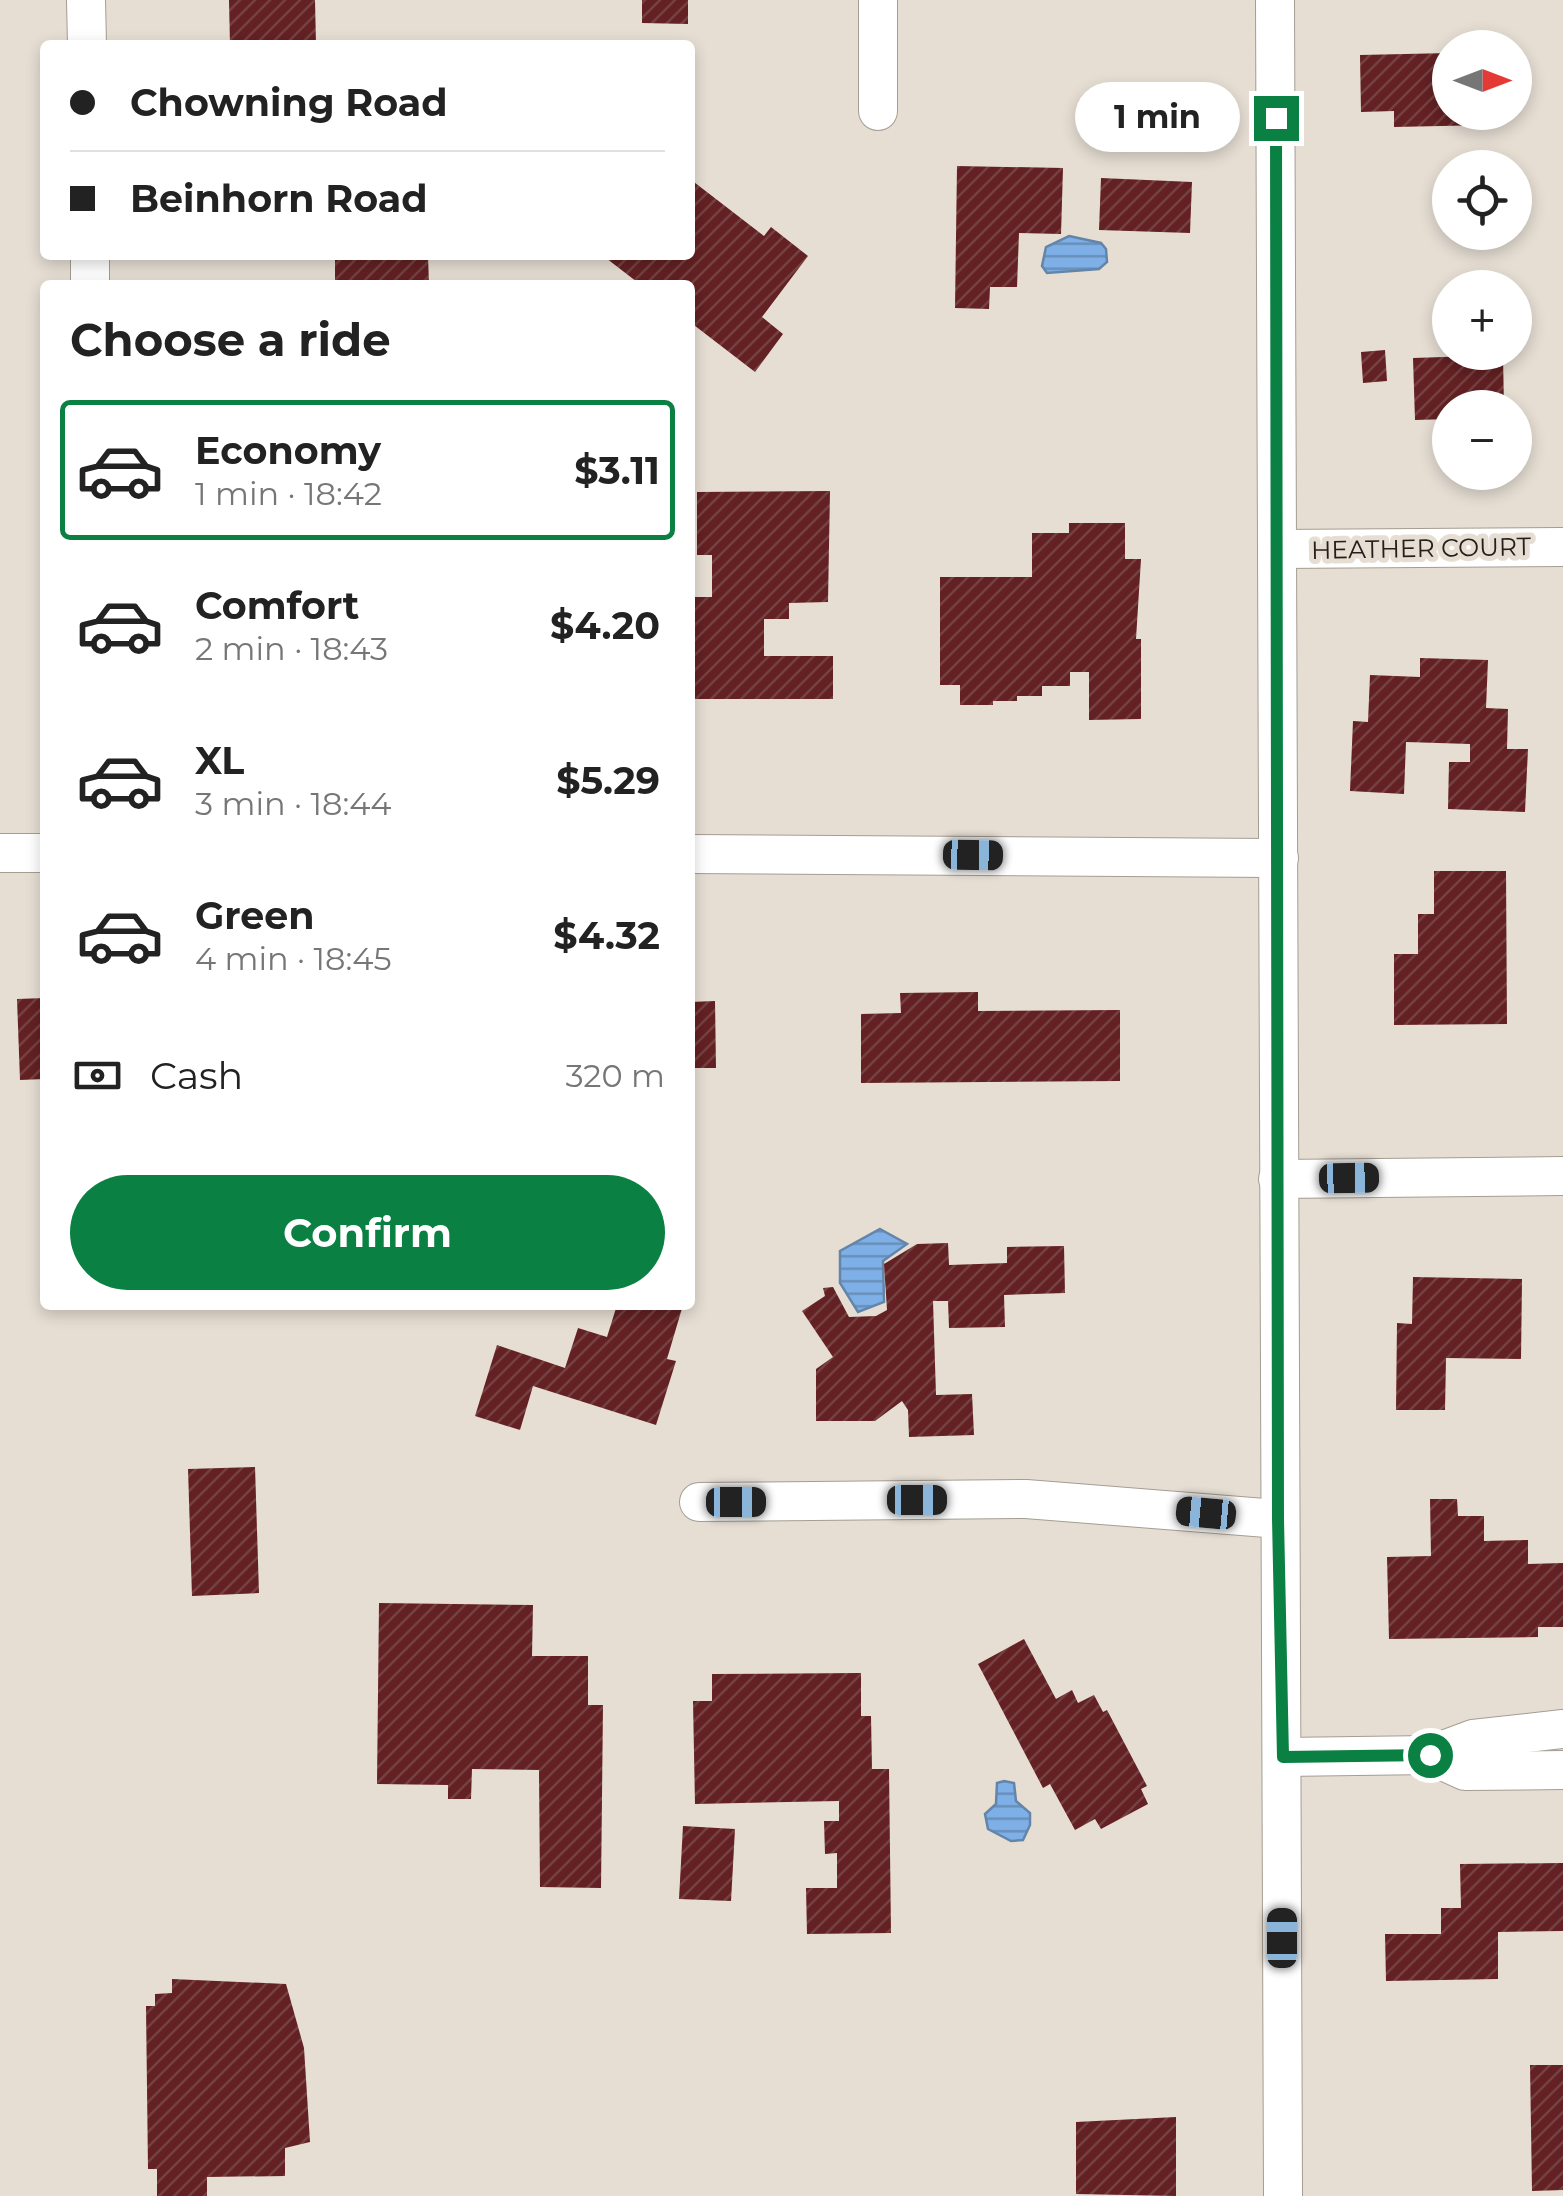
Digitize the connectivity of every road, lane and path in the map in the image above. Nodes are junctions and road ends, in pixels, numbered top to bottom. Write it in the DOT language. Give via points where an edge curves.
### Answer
graph roads {
  1 [pos="86,0"];
  2 [pos="878,0"];
  3 [pos="1276,0"];
  4 [pos="87,40"];
  5 [pos="878,111"];
  6 [pos="1563,546"];
  7 [pos="1278,549"];
  8 [pos="0,852"];
  9 [pos="40,853"];
  10 [pos="695,854"];
  11 [pos="1279,858"];
  12 [pos="1563,1176"];
  13 [pos="1278,1180"];
  14 [pos="699,1502"];
  15 [pos="1278,1519"];
  16 [pos="1563,1729"];
  17 [pos="1430,1755"];
  18 [pos="1283,1757"];
  19 [pos="1563,1770"];
  20 [pos="1283,2196"];
  1 -- 4 [label="street"];
  2 -- 5 [label="street"];
  3 -- 7 [label="street"];
  6 -- 7 [label="street, HEATHER COURT"];
  7 -- 11 [label="street"];
  8 -- 9 [label="street"];
  10 -- 11 [label="street"];
  11 -- 13 [label="street"];
  12 -- 13 [label="street"];
  13 -- 15 [label="street"];
  14 -- 15 [label="street" via="1026,1499"];
  15 -- 18 [label="street"];
  16 -- 17 [label="street" via="1473,1739"];
  17 -- 18 [label="street"];
  17 -- 19 [label="street" via="1465,1771"];
  18 -- 20 [label="street"];
}
